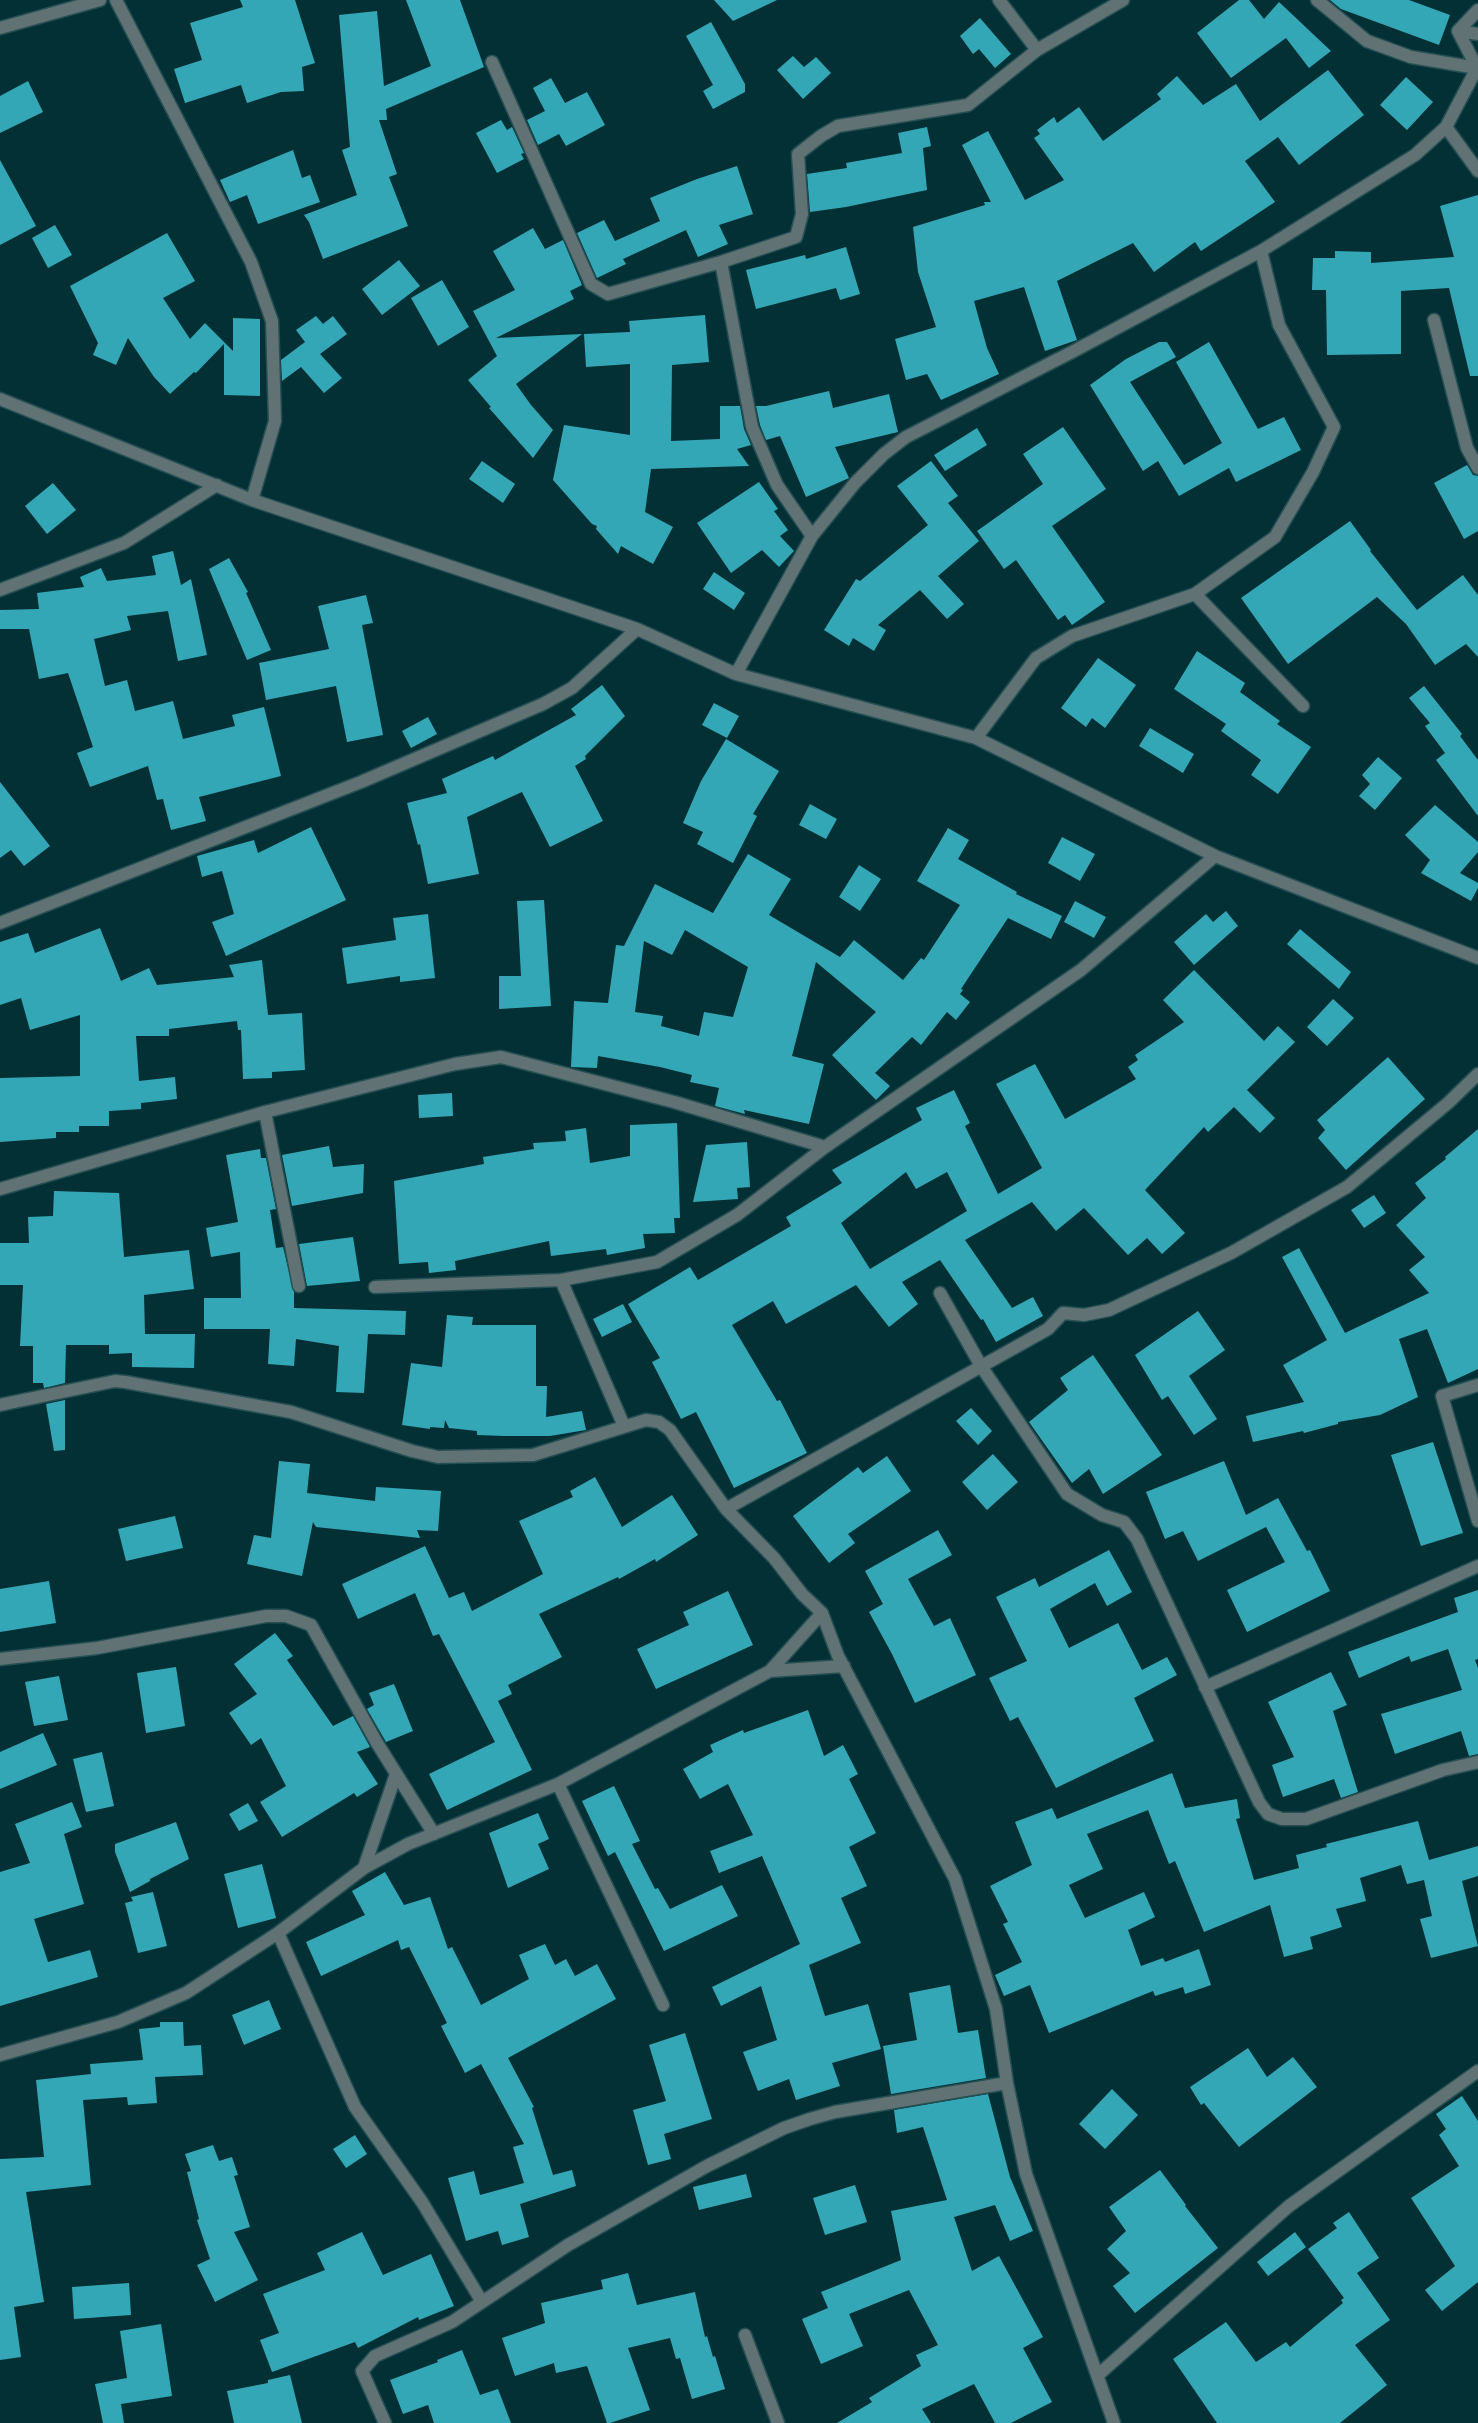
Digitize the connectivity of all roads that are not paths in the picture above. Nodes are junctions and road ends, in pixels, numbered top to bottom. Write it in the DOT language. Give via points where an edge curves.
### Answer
graph roads {
  1 [pos="100,0"];
  2 [pos="116,0"];
  3 [pos="999,0"];
  4 [pos="1123,0"];
  5 [pos="1317,0"];
  6 [pos="1478,10"];
  7 [pos="0,28"];
  8 [pos="1458,31"];
  9 [pos="1478,34"];
  10 [pos="1037,50"];
  11 [pos="492,62"];
  12 [pos="1477,68"];
  13 [pos="1446,127"];
  14 [pos="1478,170"];
  15 [pos="1261,251"];
  16 [pos="721,262"];
  17 [pos="1434,320"];
  18 [pos="0,399"];
  19 [pos="1478,468"];
  20 [pos="217,485"];
  21 [pos="252,500"];
  22 [pos="812,536"];
  23 [pos="0,590"];
  24 [pos="1195,594"];
  25 [pos="637,629"];
  26 [pos="736,674"];
  27 [pos="1303,706"];
  28 [pos="976,738"];
  29 [pos="1215,856"];
  30 [pos="0,923"];
  31 [pos="1478,958"];
  32 [pos="1478,1074"];
  33 [pos="265,1112"];
  34 [pos="825,1147"];
  35 [pos="0,1189"];
  36 [pos="561,1280"];
  37 [pos="299,1286"];
  38 [pos="375,1287"];
  39 [pos="940,1293"];
  40 [pos="981,1366"];
  41 [pos="1478,1385"];
  42 [pos="0,1405"];
  43 [pos="624,1426"];
  44 [pos="726,1509"];
  45 [pos="1478,1521"];
  46 [pos="1478,1566"];
  47 [pos="822,1613"];
  48 [pos="0,1659"];
  49 [pos="844,1666"];
  50 [pos="770,1671"];
  51 [pos="1205,1687"];
  52 [pos="1478,1762"];
  53 [pos="396,1774"];
  54 [pos="558,1784"];
  55 [pos="434,1834"];
  56 [pos="364,1868"];
  57 [pos="278,1933"];
  58 [pos="663,2005"];
  59 [pos="0,2055"];
  60 [pos="1478,2071"];
  61 [pos="1007,2083"];
  62 [pos="482,2302"];
  63 [pos="745,2335"];
  64 [pos="1098,2375"];
  65 [pos="385,2423"];
  66 [pos="778,2423"];
  67 [pos="1114,2423"];
  1 -- 7 [label="street"];
  2 -- 21 [label="street" via="251,262 272,321 275,421"];
  3 -- 10 [label="street"];
  4 -- 10 [label="street"];
  5 -- 12 [label="street" via="1368,41 1411,58"];
  6 -- 8 [label="street"];
  8 -- 9 [label="street"];
  8 -- 12 [label="street"];
  10 -- 16 [label="street" via="968,105 838,126 821,136 798,154 802,214 796,237"];
  11 -- 16 [label="street" via="590,284 608,294"];
  12 -- 13 [label="street"];
  13 -- 14 [label="street"];
  13 -- 15 [label="street" via="1415,155"];
  15 -- 22 [label="street" via="906,437 855,483"];
  15 -- 24 [label="street" via="1279,325 1334,427 1313,472 1275,537"];
  16 -- 22 [label="street" via="752,427 778,485"];
  17 -- 19 [label="street" via="1466,448"];
  18 -- 20 [label="street"];
  20 -- 21 [label="street"];
  20 -- 23 [label="street" via="124,543"];
  21 -- 25 [label="street"];
  22 -- 26 [label="street"];
  24 -- 27 [label="street"];
  24 -- 28 [label="street" via="1072,636 1036,658"];
  25 -- 26 [label="street"];
  25 -- 30 [label="street" via="572,688 543,704 361,782"];
  26 -- 28 [label="street"];
  28 -- 29 [label="street"];
  29 -- 31 [label="street"];
  29 -- 34 [label="street" via="1081,970"];
  32 -- 40 [label="street" via="1347,1187 1231,1253 1110,1310 1095,1314 1063,1313 1048,1329"];
  33 -- 34 [label="street" via="454,1064 501,1057 674,1102"];
  33 -- 35 [label="street"];
  33 -- 37 [label="street"];
  34 -- 36 [label="street" via="737,1215 658,1262"];
  36 -- 38 [label="street"];
  36 -- 43 [label="street"];
  39 -- 40 [label="street"];
  40 -- 44 [label="street"];
  40 -- 51 [label="street" via="1067,1494 1102,1515 1124,1522 1137,1539"];
  41 -- 45 [label="street" via="1442,1396"];
  42 -- 43 [label="street" via="115,1381 125,1382 291,1412 438,1457 533,1455"];
  43 -- 44 [label="street" via="646,1420 659,1422 670,1430"];
  44 -- 47 [label="street"];
  46 -- 51 [label="street"];
  47 -- 49 [label="street"];
  47 -- 50 [label="street"];
  48 -- 53 [label="street" via="98,1648 266,1616 286,1616 311,1625"];
  49 -- 50 [label="street"];
  49 -- 61 [label="street" via="954,1878 996,2009"];
  50 -- 54 [label="street"];
  51 -- 52 [label="street" via="1259,1802 1268,1814 1282,1819 1306,1819 1443,1770"];
  53 -- 55 [label="street"];
  53 -- 56 [label="street"];
  54 -- 55 [label="street"];
  54 -- 58 [label="street"];
  55 -- 56 [label="street"];
  56 -- 57 [label="street"];
  57 -- 59 [label="street" via="186,1993 118,2022"];
  57 -- 62 [label="street" via="356,2107 422,2202"];
  60 -- 64 [label="street" via="1289,2206"];
  61 -- 62 [label="street" via="835,2112 784,2128 707,2166 568,2245"];
  61 -- 64 [label="street" via="1026,2174"];
  62 -- 65 [label="street" via="452,2322 375,2356 362,2371"];
  63 -- 66 [label="street"];
  64 -- 67 [label="street"];
}
